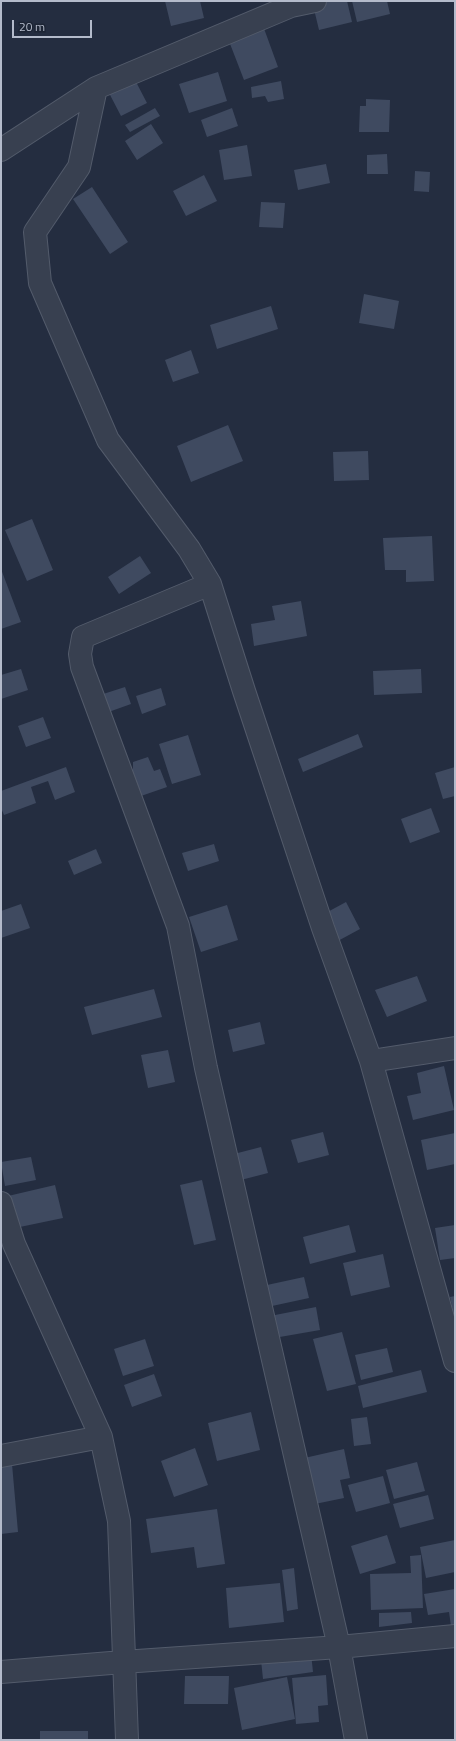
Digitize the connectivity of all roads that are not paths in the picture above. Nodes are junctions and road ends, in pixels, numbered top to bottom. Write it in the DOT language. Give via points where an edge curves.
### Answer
graph roads {
  1 [pos="315,1"];
  2 [pos="96,88"];
  3 [pos="1,150"];
  4 [pos="210,584"];
  5 [pos="455,1048"];
  6 [pos="371,1061"];
  7 [pos="1,1203"];
  8 [pos="455,1361"];
  9 [pos="101,1437"];
  10 [pos="1,1456"];
  11 [pos="455,1636"];
  12 [pos="339,1647"];
  13 [pos="123,1662"];
  14 [pos="1,1672"];
  15 [pos="127,1740"];
  16 [pos="356,1740"];
  1 -- 2 [label="street" via="292,6"];
  2 -- 3 [label="street"];
  2 -- 4 [label="street" via="79,167 35,232 40,283 108,440 190,549"];
  4 -- 6 [label="street" via="323,928"];
  4 -- 12 [label="street" via="83,636 80,654 82,667 178,926 208,1076"];
  5 -- 6 [label="street"];
  6 -- 8 [label="street"];
  7 -- 9 [label="street" via="14,1244"];
  9 -- 10 [label="street"];
  9 -- 13 [label="street" via="119,1521"];
  11 -- 12 [label="street"];
  12 -- 13 [label="street"];
  12 -- 16 [label="street"];
  13 -- 14 [label="street"];
  13 -- 15 [label="street"];
}
